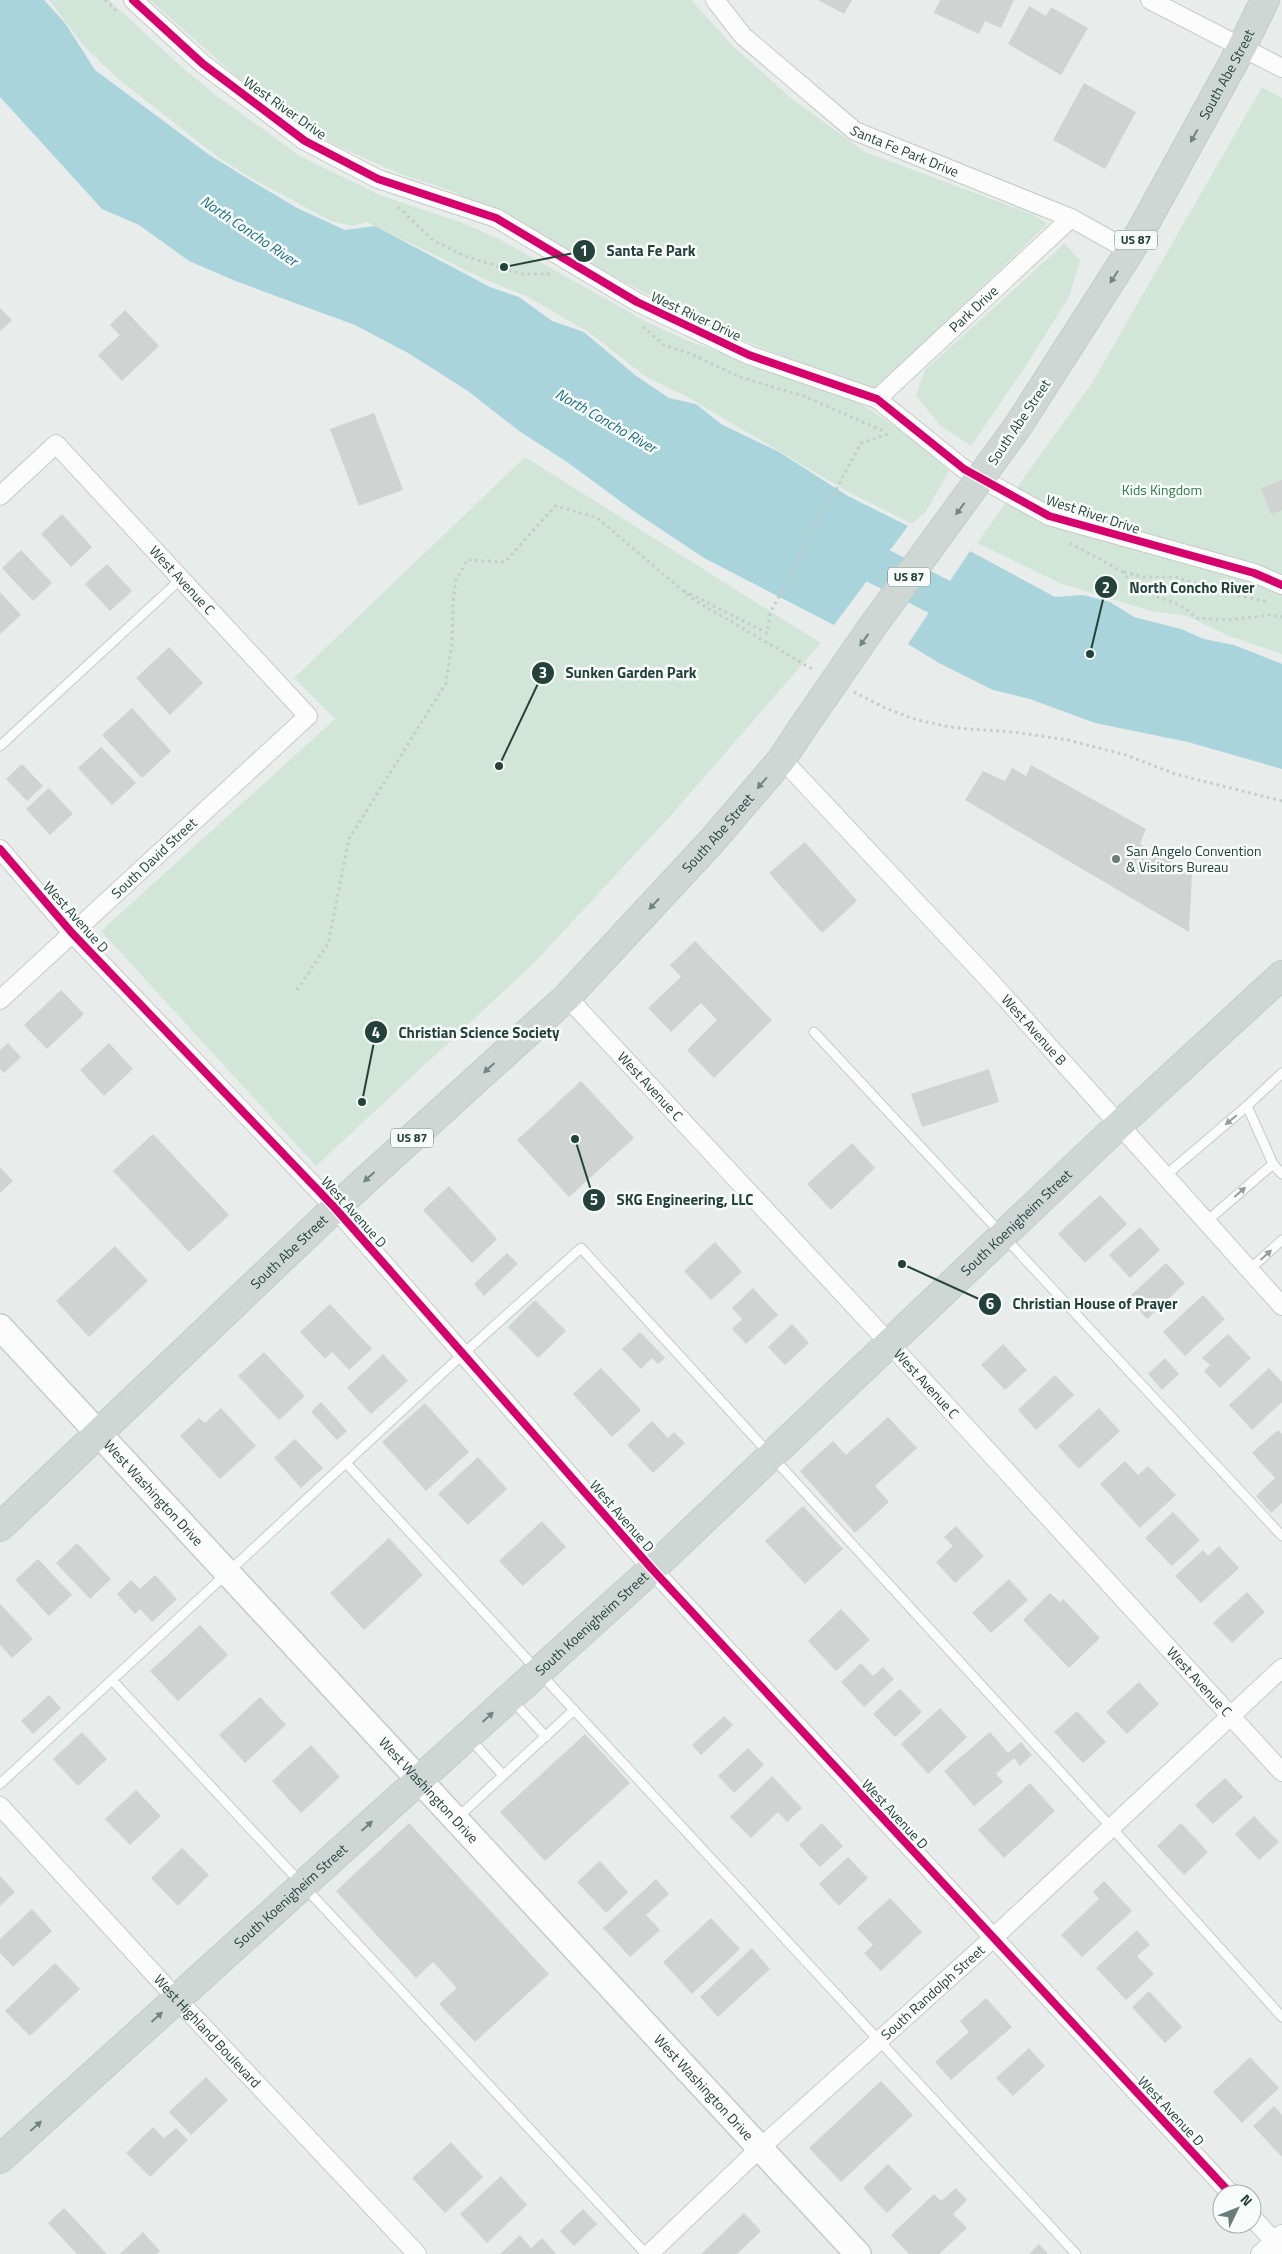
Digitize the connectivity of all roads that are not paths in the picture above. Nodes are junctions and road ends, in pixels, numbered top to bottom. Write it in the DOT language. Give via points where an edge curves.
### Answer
graph roads {
  1 [pos="133,0"];
  2 [pos="716,0"];
  3 [pos="1150,0"];
  4 [pos="1265,0"];
  5 [pos="1242,47"];
  6 [pos="1282,68"];
  7 [pos="1071,218"];
  8 [pos="1130,251"];
  9 [pos="877,399"];
  10 [pos="0,496"];
  11 [pos="181,579"];
  12 [pos="1282,585"];
  13 [pos="308,716"];
  14 [pos="0,746"];
  15 [pos="782,759"];
  16 [pos="0,849"];
  17 [pos="72,933"];
  18 [pos="1276,981"];
  19 [pos="566,997"];
  20 [pos="0,1000"];
  21 [pos="814,1032"];
  22 [pos="1282,1073"];
  23 [pos="1247,1106"];
  24 [pos="1120,1124"];
  25 [pos="1272,1164"];
  26 [pos="1282,1174"];
  27 [pos="1166,1175"];
  28 [pos="335,1208"];
  29 [pos="1206,1221"];
  30 [pos="1002,1236"];
  31 [pos="1282,1240"];
  32 [pos="1250,1269"];
  33 [pos="1282,1306"];
  34 [pos="0,1327"];
  35 [pos="889,1343"];
  36 [pos="463,1354"];
  37 [pos="98,1434"];
  38 [pos="771,1456"];
  39 [pos="346,1463"];
  40 [pos="0,1527"];
  41 [pos="1282,1536"];
  42 [pos="652,1569"];
  43 [pos="227,1573"];
  44 [pos="1282,1668"];
  45 [pos="538,1672"];
  46 [pos="112,1680"];
  47 [pos="510,1697"];
  48 [pos="574,1710"];
  49 [pos="1230,1714"];
  50 [pos="467,1736"];
  51 [pos="546,1737"];
  52 [pos="1282,1772"];
  53 [pos="503,1776"];
  54 [pos="418,1779"];
  55 [pos="0,1784"];
  56 [pos="0,1806"];
  57 [pos="456,1820"];
  58 [pos="1111,1827"];
  59 [pos="303,1884"];
  60 [pos="993,1938"];
  61 [pos="177,1999"];
  62 [pos="1282,2017"];
  63 [pos="879,2041"];
  64 [pos="760,2148"];
  65 [pos="0,2159"];
  66 [pos="1222,2184"];
  67 [pos="1262,2226"];
  68 [pos="1279,2241"];
  69 [pos="417,2254"];
  70 [pos="648,2254"];
  71 [pos="858,2254"];
  72 [pos="1076,2254"];
  73 [pos="1260,2254"];
  1 -- 9 [label="street, West River Drive" via="203,64 306,141 378,180 496,218 637,302 749,355"];
  2 -- 7 [label="street, Santa Fe Park Drive" via="743,36 855,131"];
  3 -- 5 [label="street"];
  4 -- 5 [label="main road, South Abe Street / US 87"];
  5 -- 6 [label="street"];
  5 -- 8 [label="main road, South Abe Street / US 87, one-way"];
  7 -- 8 [label="street, Santa Fe Park Drive"];
  7 -- 9 [label="street, Park Drive"];
  8 -- 15 [label="main road, South Abe Street / US 87, one-way, bridge" via="1018,426 872,627"];
  9 -- 12 [label="street, West River Drive" via="964,469 1049,516 1254,573"];
  10 -- 11 [label="street, West Avenue C" via="56,444"];
  11 -- 13 [label="street, West Avenue C"];
  11 -- 14 [label="lane"];
  13 -- 17 [label="street, South David Street"];
  15 -- 19 [label="main road, South Abe Street / US 87, one-way" via="711,842"];
  15 -- 24 [label="street, West Avenue B"];
  16 -- 17 [label="street, West Avenue D"];
  17 -- 20 [label="street, South David Street"];
  17 -- 28 [label="street, West Avenue D"];
  18 -- 24 [label="main road, South Koenigheim Street"];
  19 -- 28 [label="main road, South Abe Street / US 87, one-way"];
  19 -- 35 [label="street, West Avenue C"];
  21 -- 30 [label="lane"];
  22 -- 23 [label="lane"];
  23 -- 25 [label="lane"];
  23 -- 27 [label="lane, one-way"];
  24 -- 27 [label="street, West Avenue B"];
  24 -- 30 [label="main road, South Koenigheim Street"];
  25 -- 26 [label="lane"];
  29 -- 25 [label="lane, one-way"];
  27 -- 29 [label="street, West Avenue B"];
  28 -- 36 [label="street, West Avenue D"];
  28 -- 37 [label="main road, South Abe Street / US 87"];
  29 -- 32 [label="street, West Avenue B"];
  30 -- 35 [label="main road, South Koenigheim Street"];
  30 -- 41 [label="lane"];
  32 -- 31 [label="lane, one-way"];
  32 -- 33 [label="street, West Avenue B"];
  34 -- 37 [label="street, West Washington Drive"];
  35 -- 38 [label="main road, South Koenigheim Street"];
  35 -- 49 [label="street, West Avenue C"];
  36 -- 38 [label="lane" via="581,1248"];
  36 -- 39 [label="lane"];
  36 -- 42 [label="street, West Avenue D"];
  37 -- 40 [label="main road, South Abe Street / US 87"];
  37 -- 43 [label="street, West Washington Drive"];
  38 -- 42 [label="main road, South Koenigheim Street"];
  38 -- 58 [label="lane"];
  39 -- 43 [label="lane"];
  39 -- 45 [label="lane"];
  42 -- 45 [label="main road, South Koenigheim Street"];
  42 -- 60 [label="street, West Avenue D"];
  43 -- 46 [label="lane"];
  43 -- 54 [label="street, West Washington Drive"];
  44 -- 49 [label="street, South Randolph Street"];
  45 -- 47 [label="main road, South Koenigheim Street"];
  45 -- 48 [label="lane"];
  46 -- 55 [label="lane"];
  46 -- 59 [label="lane"];
  50 -- 47 [label="main road, South Koenigheim Street, one-way"];
  47 -- 51 [label="lane"];
  48 -- 51 [label="lane"];
  48 -- 63 [label="lane"];
  49 -- 52 [label="street, West Avenue C"];
  49 -- 58 [label="street, South Randolph Street"];
  50 -- 53 [label="lane"];
  50 -- 54 [label="main road, South Koenigheim Street"];
  51 -- 53 [label="lane"];
  53 -- 57 [label="lane"];
  54 -- 57 [label="street, West Washington Drive"];
  59 -- 54 [label="main road, South Koenigheim Street, one-way"];
  56 -- 61 [label="street, West Highland Boulevard"];
  57 -- 64 [label="street, West Washington Drive"];
  58 -- 60 [label="street, South Randolph Street"];
  58 -- 62 [label="lane"];
  59 -- 61 [label="main road, South Koenigheim Street"];
  59 -- 70 [label="lane"];
  60 -- 63 [label="street, South Randolph Street"];
  60 -- 66 [label="street, West Avenue D"];
  65 -- 61 [label="main road, South Koenigheim Street, one-way"];
  61 -- 69 [label="street, West Highland Boulevard"];
  63 -- 64 [label="street, South Randolph Street"];
  63 -- 72 [label="lane"];
  64 -- 70 [label="street, South Randolph Street"];
  64 -- 71 [label="street, West Washington Drive"];
  67 -- 68 [label="street"];
  68 -- 73 [label="street"];
}
